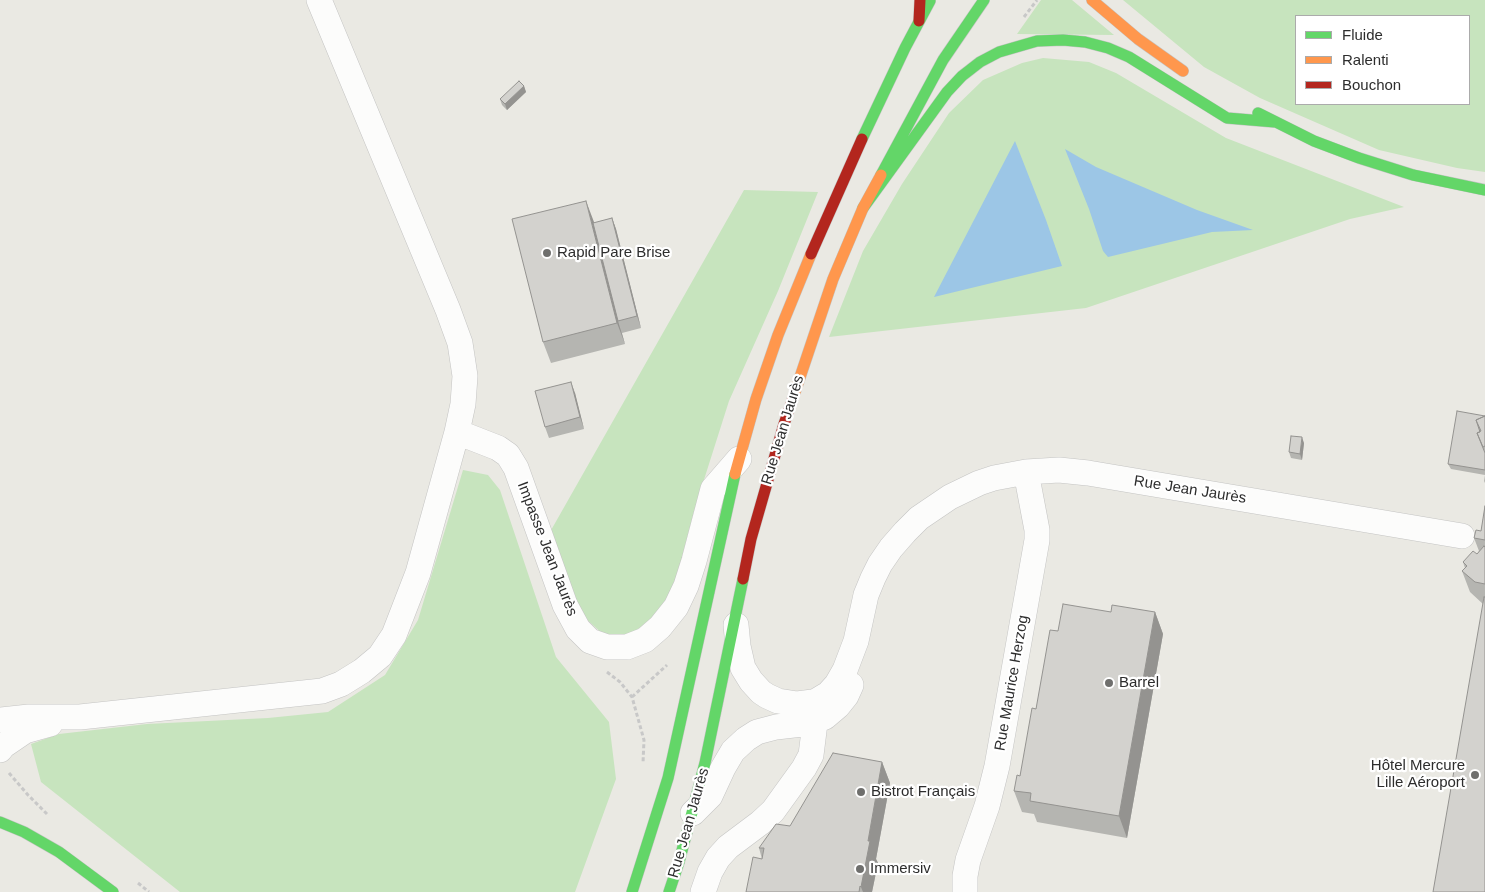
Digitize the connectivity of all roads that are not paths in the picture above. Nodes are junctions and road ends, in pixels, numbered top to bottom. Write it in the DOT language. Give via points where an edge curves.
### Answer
graph roads {
  1 [pos="319,0"];
  2 [pos="920,0"];
  3 [pos="930,0"];
  4 [pos="984,0"];
  5 [pos="1092,0"];
  6 [pos="919,21"];
  7 [pos="1190,75"];
  8 [pos="1251,109"];
  9 [pos="1275,122"];
  10 [pos="1485,190"];
  11 [pos="863,208"];
  12 [pos="457,432"];
  13 [pos="739,459"];
  14 [pos="1026,472"];
  15 [pos="1462,536"];
  16 [pos="736,612"];
  17 [pos="817,710"];
  18 [pos="80,716"];
  19 [pos="0,720"];
  20 [pos="0,750"];
  21 [pos="693,813"];
  22 [pos="0,822"];
  23 [pos="113,892"];
  24 [pos="632,892"];
  25 [pos="669,892"];
  26 [pos="703,892"];
  27 [pos="965,892"];
  1 -- 12 [label="street" via="460,343 465,376"];
  2 -- 6 [label="main road"];
  3 -- 6 [label="main road"];
  4 -- 11 [label="main road, Rue Jean Jaurès" via="943,60"];
  5 -- 7 [label="main road" via="1138,39"];
  6 -- 13 [label="main road" via="874,112 778,334"];
  8 -- 9 [label="main road"];
  9 -- 10 [label="main road" via="1359,158 1413,175"];
  9 -- 11 [label="main road" via="1227,118 1108,48 1085,42 1038,41 999,52 962,76"];
  11 -- 16 [label="main road, Rue Jean Jaurès" via="833,279 784,424 751,539"];
  12 -- 13 [label="street, Impasse Jean Jaurès" via="508,455 516,468 565,605 578,629 590,641 607,647 627,647 645,640 676,606 694,561 713,489"];
  12 -- 18 [label="street" via="418,573 394,636 380,656 362,671 322,691"];
  13 -- 24 [label="main road" via="677,741"];
  14 -- 15 [label="street, Rue Jean Jaurès" via="1059,470 1088,473"];
  14 -- 17 [label="street, Rue Jean Jaurès" via="994,478 958,493 927,512 905,532 873,578 846,670"];
  14 -- 27 [label="street, Rue Maurice Herzog" via="1037,540 996,766 987,806 964,876"];
  16 -- 17 [label="street" via="738,646 743,668 751,681 761,692 778,701 813,702"];
  16 -- 21 [label="main road, Rue Jean Jaurès"];
  17 -- 21 [label="street" via="746,739 733,751 710,796"];
  17 -- 26 [label="street" via="811,755 804,768 773,811 718,858"];
  18 -- 19 [label="street" via="29,716"];
  18 -- 20 [label="street" via="25,731"];
  21 -- 25 [label="main road, Rue Jean Jaurès"];
  22 -- 23 [label="main road" via="59,852"];
}
